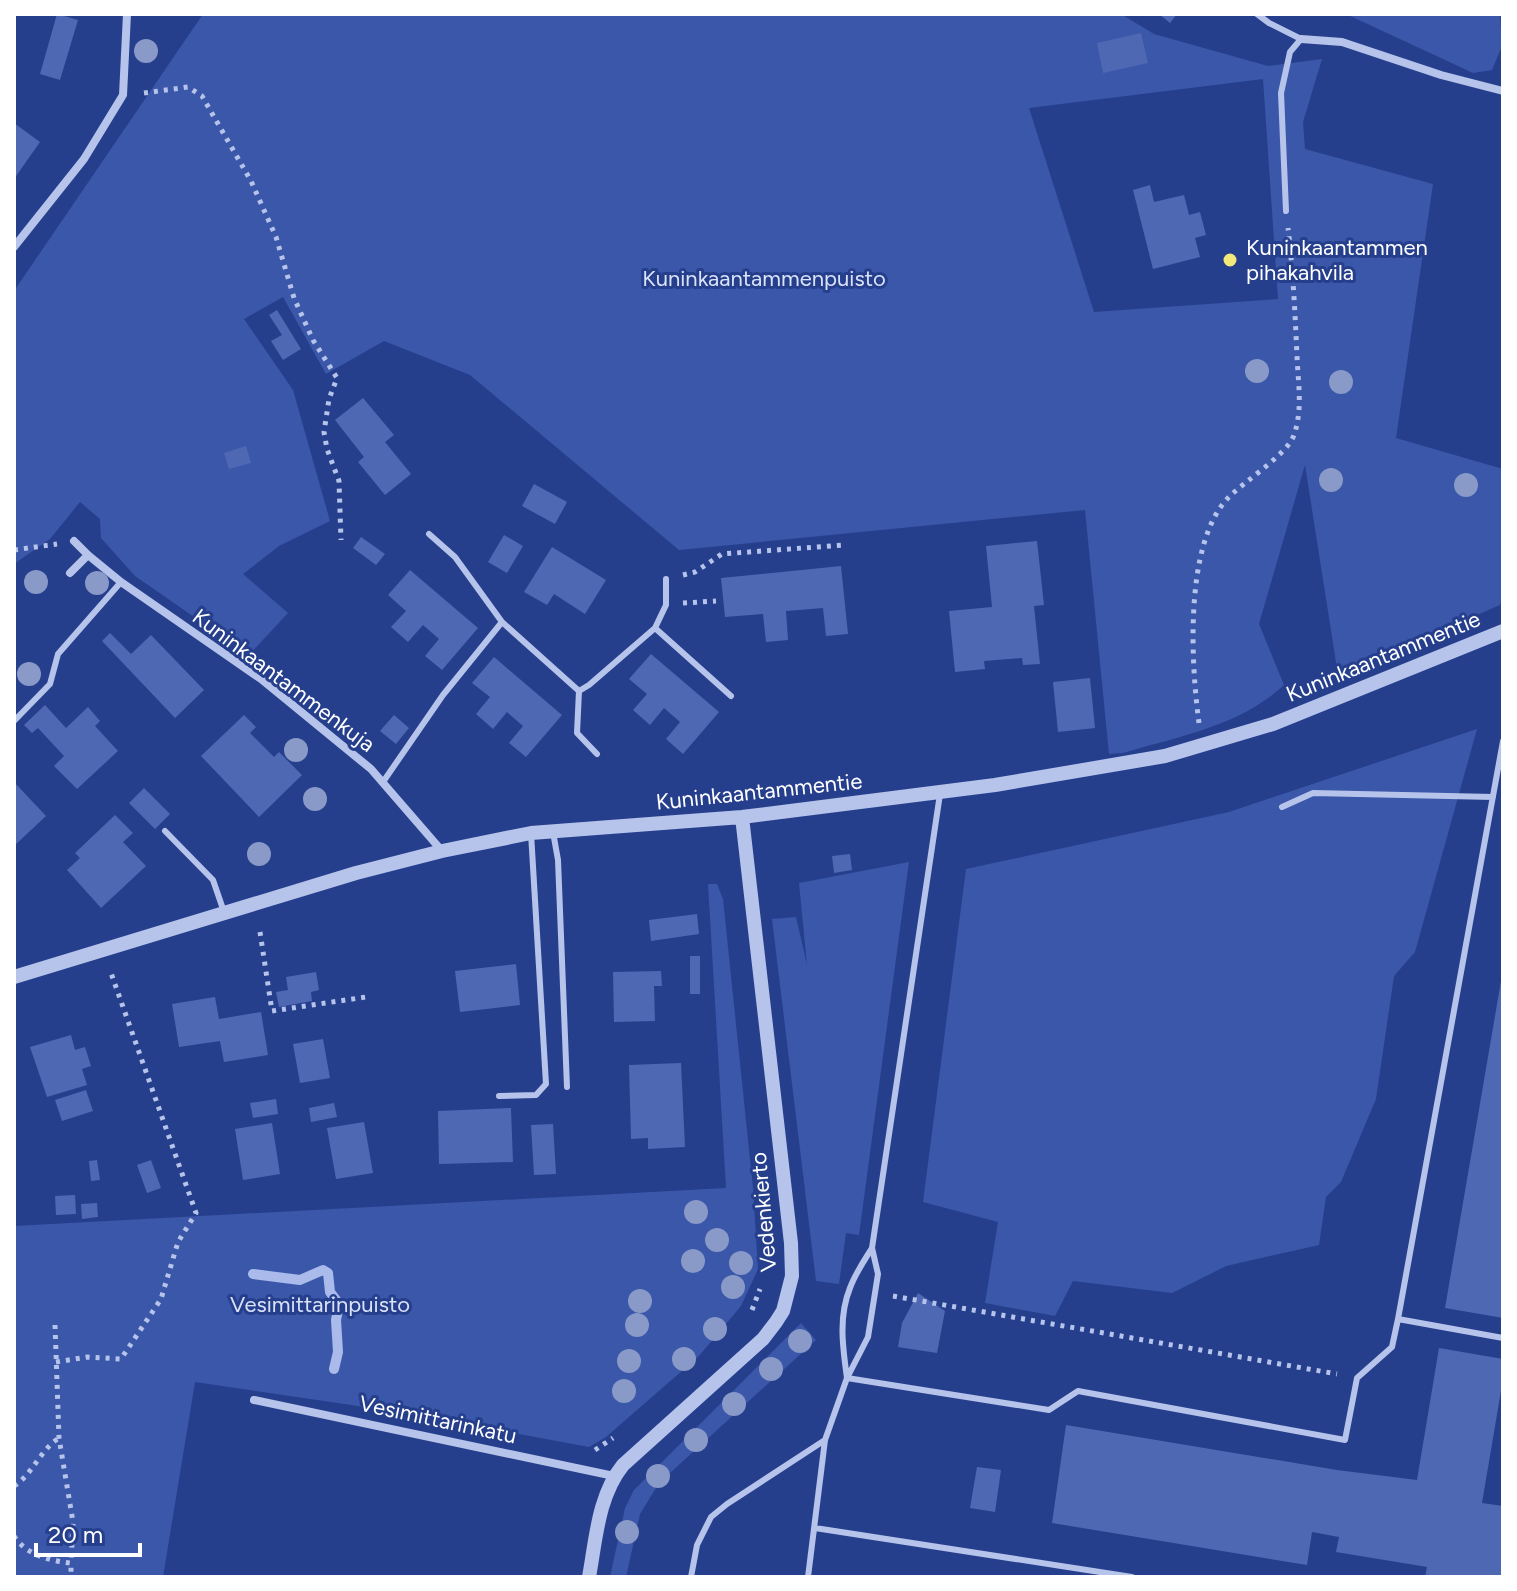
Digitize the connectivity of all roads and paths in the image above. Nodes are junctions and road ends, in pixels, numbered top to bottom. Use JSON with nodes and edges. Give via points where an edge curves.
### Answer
{"nodes":[{"id":1,"x":127,"y":14,"type":"edge"},
{"id":2,"x":1257,"y":14,"type":"edge"},
{"id":3,"x":1301,"y":39,"type":"junction"},
{"id":4,"x":1503,"y":91,"type":"edge"},
{"id":5,"x":123,"y":95,"type":"junction"},
{"id":6,"x":1286,"y":211,"type":"joint"},
{"id":7,"x":14,"y":247,"type":"edge"},
{"id":8,"x":429,"y":534,"type":"dead end"},
{"id":9,"x":341,"y":540,"type":"dead end"},
{"id":10,"x":74,"y":541,"type":"joint"},
{"id":11,"x":843,"y":545,"type":"dead end"},
{"id":12,"x":14,"y":550,"type":"edge"},
{"id":13,"x":88,"y":555,"type":"junction"},
{"id":14,"x":695,"y":572,"type":"dead end"},
{"id":15,"x":70,"y":573,"type":"dead end"},
{"id":16,"x":666,"y":579,"type":"dead end"},
{"id":17,"x":121,"y":582,"type":"junction"},
{"id":18,"x":716,"y":601,"type":"dead end"},
{"id":19,"x":666,"y":605,"type":"junction"},
{"id":20,"x":502,"y":622,"type":"junction"},
{"id":21,"x":655,"y":628,"type":"junction"},
{"id":22,"x":1503,"y":631,"type":"edge"},
{"id":23,"x":579,"y":691,"type":"junction"},
{"id":24,"x":731,"y":696,"type":"dead end"},
{"id":25,"x":14,"y":721,"type":"edge"},
{"id":26,"x":1503,"y":741,"type":"edge"},
{"id":27,"x":1203,"y":745,"type":"junction"},
{"id":28,"x":597,"y":754,"type":"dead end"},
{"id":29,"x":383,"y":782,"type":"junction"},
{"id":30,"x":940,"y":792,"type":"junction"},
{"id":31,"x":1493,"y":797,"type":"junction"},
{"id":32,"x":1282,"y":807,"type":"dead end"},
{"id":33,"x":742,"y":817,"type":"junction"},
{"id":34,"x":165,"y":831,"type":"dead end"},
{"id":35,"x":553,"y":832,"type":"junction"},
{"id":36,"x":531,"y":833,"type":"junction"},
{"id":37,"x":442,"y":851,"type":"junction"},
{"id":38,"x":224,"y":912,"type":"junction"},
{"id":39,"x":260,"y":932,"type":"dead end"},
{"id":40,"x":103,"y":950,"type":"junction"},
{"id":41,"x":14,"y":977,"type":"edge"},
{"id":42,"x":366,"y":997,"type":"dead end"},
{"id":43,"x":567,"y":1087,"type":"dead end"},
{"id":44,"x":499,"y":1096,"type":"dead end"},
{"id":45,"x":872,"y":1248,"type":"junction"},
{"id":46,"x":764,"y":1277,"type":"dead end"},
{"id":47,"x":892,"y":1296,"type":"dead end"},
{"id":48,"x":745,"y":1319,"type":"dead end"},
{"id":49,"x":1398,"y":1319,"type":"junction"},
{"id":50,"x":55,"y":1325,"type":"dead end"},
{"id":51,"x":1503,"y":1338,"type":"edge"},
{"id":52,"x":56,"y":1362,"type":"junction"},
{"id":53,"x":847,"y":1378,"type":"junction"},
{"id":54,"x":1357,"y":1378,"type":"junction"},
{"id":55,"x":254,"y":1400,"type":"dead end"},
{"id":56,"x":617,"y":1435,"type":"dead end"},
{"id":57,"x":59,"y":1438,"type":"junction"},
{"id":58,"x":825,"y":1440,"type":"junction"},
{"id":59,"x":585,"y":1469,"type":"junction"},
{"id":60,"x":614,"y":1476,"type":"junction"},
{"id":61,"x":14,"y":1486,"type":"edge"},
{"id":62,"x":815,"y":1528,"type":"junction"},
{"id":63,"x":14,"y":1536,"type":"edge"},
{"id":64,"x":71,"y":1563,"type":"junction"},
{"id":65,"x":71,"y":1577,"type":"edge"},
{"id":66,"x":589,"y":1577,"type":"edge"},
{"id":67,"x":691,"y":1577,"type":"edge"},
{"id":68,"x":808,"y":1577,"type":"edge"},
{"id":69,"x":1132,"y":1577,"type":"edge"}],
"edges":[{"from":1,"to":5,"type":"street"},
{"from":2,"to":3,"type":"lane"},
{"from":3,"to":4,"type":"street","via":[[1342,42]]},
{"from":3,"to":6,"type":"lane","via":[[1290,52],[1281,93]]},
{"from":5,"to":7,"type":"street","via":[[84,159]]},
{"from":5,"to":9,"type":"path","via":[[188,87],[202,96],[251,181],[276,237],[294,298],[337,378],[324,432],[339,481]]},
{"from":6,"to":27,"type":"path","via":[[1299,416],[1292,439],[1227,498],[1205,536],[1194,607],[1193,679]]},
{"from":8,"to":20,"type":"lane","via":[[455,557]]},
{"from":10,"to":12,"type":"path"},
{"from":10,"to":13,"type":"street","name":"Kuninkaantammenkuja"},
{"from":11,"to":14,"type":"path","via":[[722,554]]},
{"from":13,"to":15,"type":"street"},
{"from":13,"to":17,"type":"street","name":"Kuninkaantammenkuja"},
{"from":16,"to":19,"type":"lane"},
{"from":17,"to":25,"type":"lane","via":[[58,654],[50,684]]},
{"from":17,"to":29,"type":"street","name":"Kuninkaantammenkuja","via":[[261,679]]},
{"from":18,"to":19,"type":"path"},
{"from":19,"to":21,"type":"lane"},
{"from":20,"to":23,"type":"lane"},
{"from":20,"to":29,"type":"lane"},
{"from":21,"to":23,"type":"lane"},
{"from":21,"to":24,"type":"lane"},
{"from":22,"to":27,"type":"street","name":"Kuninkaantammentie","via":[[1273,724]]},
{"from":23,"to":28,"type":"lane","via":[[577,733]]},
{"from":26,"to":31,"type":"lane"},
{"from":27,"to":30,"type":"street","name":"Kuninkaantammentie","via":[[1165,756]]},
{"from":29,"to":37,"type":"street","name":"Kuninkaantammenkuja"},
{"from":30,"to":33,"type":"street","name":"Kuninkaantammentie"},
{"from":30,"to":45,"type":"lane"},
{"from":31,"to":32,"type":"lane","via":[[1313,793]]},
{"from":31,"to":49,"type":"lane"},
{"from":33,"to":35,"type":"street","name":"Kuninkaantammentie"},
{"from":33,"to":60,"type":"street","name":"Vedenkierto","via":[[792,1276],[783,1311],[763,1339]]},
{"from":34,"to":38,"type":"lane","via":[[213,880]]},
{"from":35,"to":36,"type":"street","name":"Kuninkaantammentie"},
{"from":35,"to":43,"type":"lane"},
{"from":36,"to":37,"type":"street","name":"Kuninkaantammentie"},
{"from":36,"to":44,"type":"lane","via":[[546,1084],[536,1095]]},
{"from":37,"to":38,"type":"street","name":"Kuninkaantammentie"},
{"from":38,"to":40,"type":"street","name":"Kuninkaantammentie"},
{"from":39,"to":42,"type":"path","via":[[272,1011]]},
{"from":40,"to":41,"type":"street","name":"Kuninkaantammentie"},
{"from":40,"to":52,"type":"path","via":[[196,1213],[178,1242],[161,1299],[121,1359]]},
{"from":45,"to":53,"type":"lane","via":[[878,1274],[868,1337]]},
{"from":45,"to":53,"type":"lane","via":[[846,1303],[841,1333]]},
{"from":46,"to":48,"type":"path"},
{"from":47,"to":54,"type":"path"},
{"from":49,"to":51,"type":"lane"},
{"from":49,"to":54,"type":"lane","via":[[1392,1347]]},
{"from":50,"to":52,"type":"path"},
{"from":52,"to":57,"type":"path"},
{"from":53,"to":54,"type":"lane","via":[[1049,1410],[1078,1391],[1345,1440]]},
{"from":53,"to":58,"type":"lane"},
{"from":55,"to":59,"type":"street","name":"Vesimittarinkatu"},
{"from":56,"to":59,"type":"path","via":[[595,1449]]},
{"from":57,"to":61,"type":"path"},
{"from":57,"to":64,"type":"path","via":[[73,1522]]},
{"from":58,"to":62,"type":"lane"},
{"from":58,"to":67,"type":"lane","via":[[711,1517],[697,1545]]},
{"from":59,"to":60,"type":"street","name":"Vesimittarinkatu"},
{"from":60,"to":66,"type":"street","name":"Vedenkierto","via":[[603,1503]]},
{"from":62,"to":68,"type":"lane"},
{"from":62,"to":69,"type":"lane"},
{"from":63,"to":64,"type":"path","via":[[46,1560]]},
{"from":64,"to":65,"type":"path"}]}
